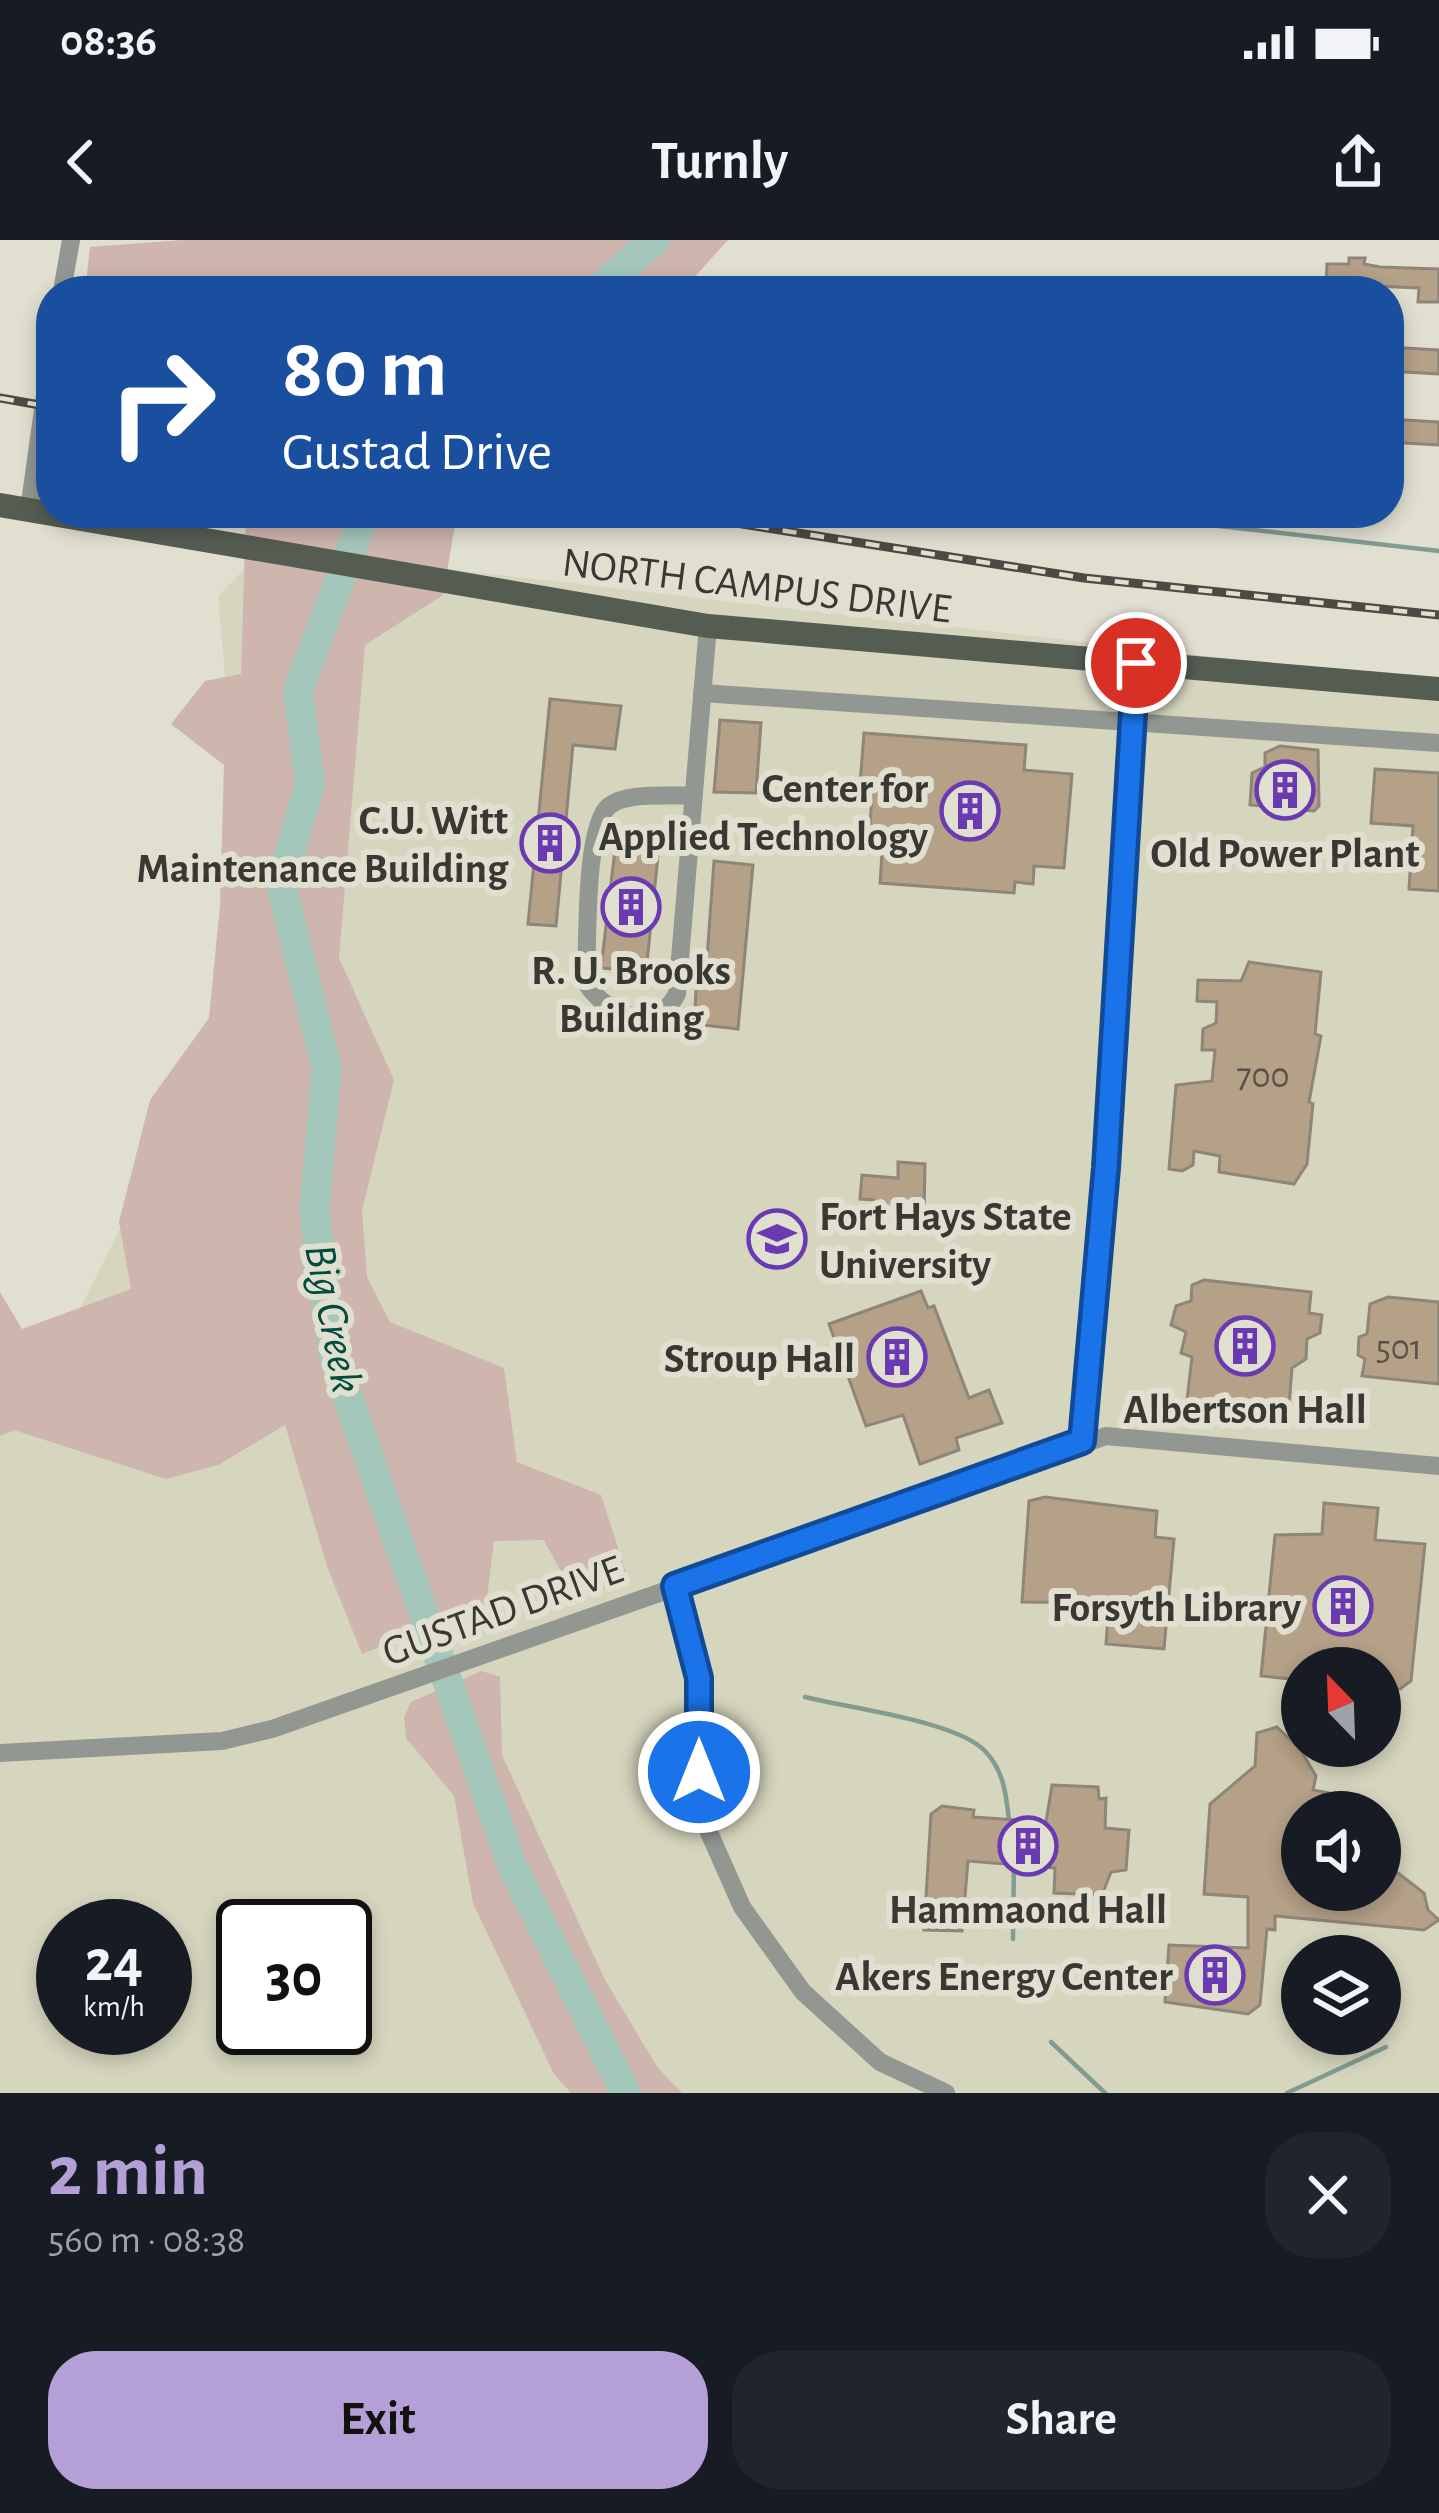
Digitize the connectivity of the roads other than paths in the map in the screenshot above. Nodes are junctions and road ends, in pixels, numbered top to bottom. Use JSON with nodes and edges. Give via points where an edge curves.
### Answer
{"nodes":[{"id":1,"x":71,"y":240,"type":"edge"},
{"id":2,"x":65,"y":276,"type":"edge"},
{"id":3,"x":36,"y":460,"type":"edge"},
{"id":4,"x":0,"y":505,"type":"edge"},
{"id":5,"x":29,"y":510,"type":"junction"},
{"id":6,"x":36,"y":511,"type":"edge"},
{"id":7,"x":141,"y":528,"type":"edge"},
{"id":8,"x":708,"y":626,"type":"junction"},
{"id":9,"x":1136,"y":663,"type":"junction"},
{"id":10,"x":1439,"y":689,"type":"edge"},
{"id":11,"x":702,"y":693,"type":"junction"},
{"id":12,"x":1132,"y":720,"type":"junction"},
{"id":13,"x":1439,"y":742,"type":"edge"},
{"id":14,"x":694,"y":795,"type":"junction"},
{"id":15,"x":1082,"y":1441,"type":"junction"},
{"id":16,"x":1439,"y":1466,"type":"edge"},
{"id":17,"x":675,"y":1586,"type":"junction"},
{"id":18,"x":0,"y":1753,"type":"edge"},
{"id":19,"x":946,"y":2093,"type":"edge"}],
"edges":[{"from":1,"to":2,"type":"street"},
{"from":3,"to":5,"type":"street"},
{"from":4,"to":5,"type":"main road","name":"NORTH CAMPUS DRIVE"},
{"from":5,"to":6,"type":"main road","name":"NORTH CAMPUS DRIVE"},
{"from":7,"to":8,"type":"main road","name":"NORTH CAMPUS DRIVE"},
{"from":8,"to":9,"type":"main road","name":"NORTH CAMPUS DRIVE"},
{"from":8,"to":11,"type":"street"},
{"from":9,"to":10,"type":"main road","name":"NORTH CAMPUS DRIVE"},
{"from":9,"to":12,"type":"street"},
{"from":11,"to":12,"type":"street"},
{"from":11,"to":14,"type":"street"},
{"from":12,"to":13,"type":"street"},
{"from":12,"to":15,"type":"street"},
{"from":14,"to":14,"type":"street","via":[[620,800],[606,808],[595,832],[586,983],[602,1001],[641,1019],[661,1015],[677,994]]},
{"from":15,"to":16,"type":"street","name":"GUSTAD DRIVE","via":[[1125,1435]]},
{"from":15,"to":17,"type":"street","name":"GUSTAD DRIVE"},
{"from":17,"to":18,"type":"street","name":"GUSTAD DRIVE","via":[[272,1730],[222,1741]]},
{"from":17,"to":19,"type":"street","via":[[699,1678],[700,1812],[742,1906],[818,2006],[880,2062]]}]}
